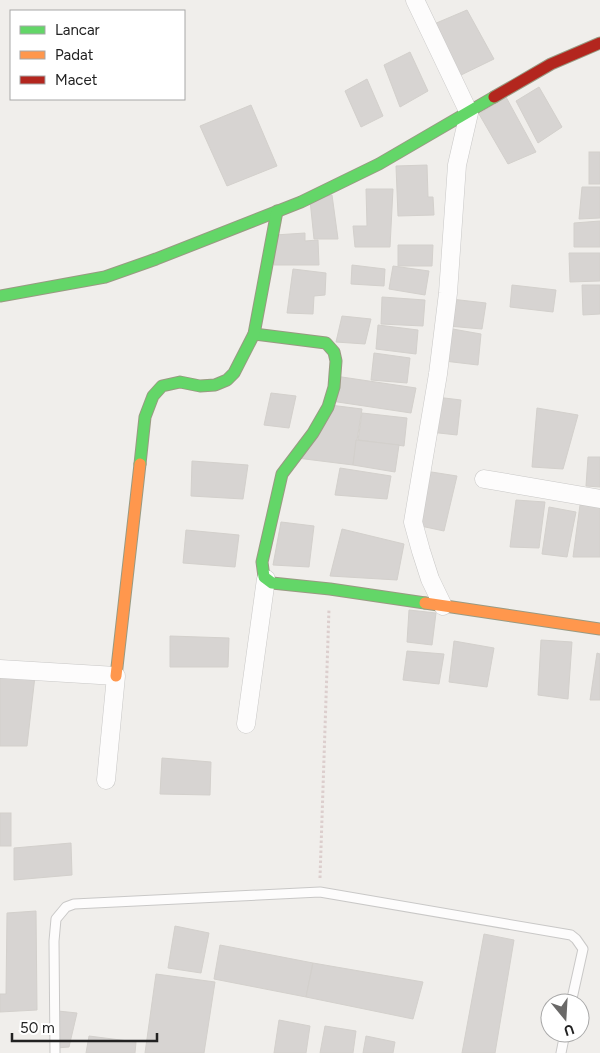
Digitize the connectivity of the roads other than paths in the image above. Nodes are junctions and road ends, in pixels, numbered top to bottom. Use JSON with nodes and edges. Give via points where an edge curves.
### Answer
{"nodes":[{"id":1,"x":415,"y":0,"type":"edge"},
{"id":2,"x":600,"y":43,"type":"edge"},
{"id":3,"x":469,"y":113,"type":"junction"},
{"id":4,"x":277,"y":211,"type":"junction"},
{"id":5,"x":0,"y":296,"type":"edge"},
{"id":6,"x":254,"y":334,"type":"junction"},
{"id":7,"x":484,"y":479,"type":"dead end"},
{"id":8,"x":600,"y":499,"type":"edge"},
{"id":9,"x":266,"y":579,"type":"junction"},
{"id":10,"x":443,"y":606,"type":"junction"},
{"id":11,"x":600,"y":630,"type":"edge"},
{"id":12,"x":0,"y":669,"type":"edge"},
{"id":13,"x":116,"y":676,"type":"junction"},
{"id":14,"x":246,"y":724,"type":"dead end"},
{"id":15,"x":106,"y":780,"type":"dead end"},
{"id":16,"x":573,"y":993,"type":"edge"},
{"id":17,"x":55,"y":1053,"type":"edge"}],
"edges":[{"from":1,"to":3,"type":"street"},
{"from":2,"to":3,"type":"street","via":[[551,64]]},
{"from":3,"to":4,"type":"street","via":[[358,175]]},
{"from":3,"to":10,"type":"street","via":[[457,165],[448,294],[413,522],[430,579]]},
{"from":4,"to":5,"type":"street","via":[[105,277]]},
{"from":4,"to":6,"type":"street"},
{"from":6,"to":9,"type":"street","via":[[326,343],[334,352],[336,361],[334,388],[328,408],[282,474],[262,562]]},
{"from":6,"to":13,"type":"street","via":[[227,380],[207,386],[172,382],[162,386],[153,396],[145,417]]},
{"from":7,"to":8,"type":"street"},
{"from":9,"to":10,"type":"street","via":[[272,583]]},
{"from":9,"to":14,"type":"street"},
{"from":10,"to":11,"type":"street"},
{"from":12,"to":13,"type":"street"},
{"from":13,"to":15,"type":"street"},
{"from":16,"to":17,"type":"lane","via":[[583,948],[571,935],[320,892],[74,904],[66,907],[56,919]]}]}
